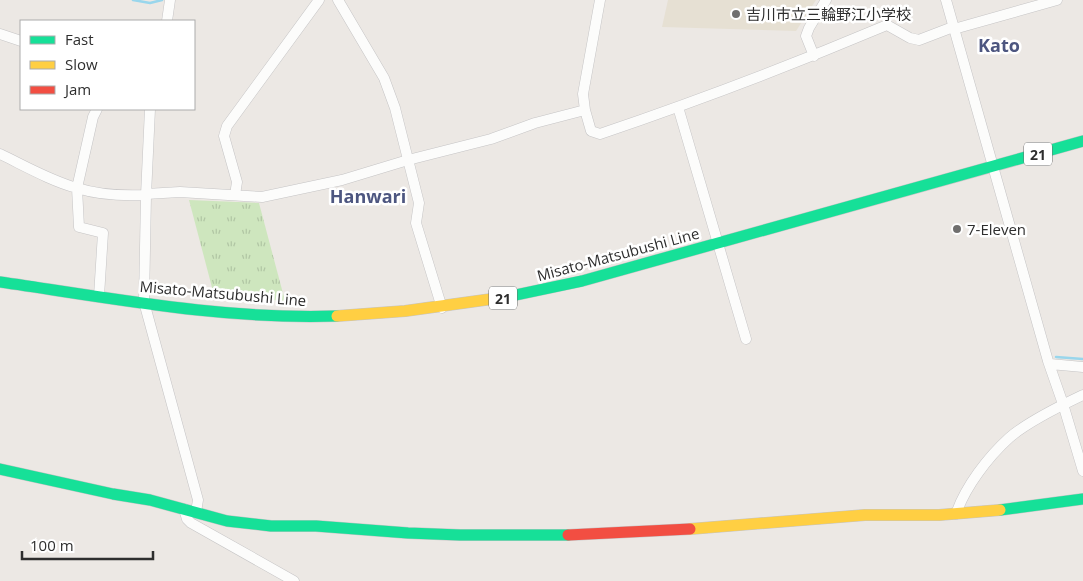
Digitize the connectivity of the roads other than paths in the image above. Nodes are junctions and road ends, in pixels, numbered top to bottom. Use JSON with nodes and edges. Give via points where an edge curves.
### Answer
{"nodes":[{"id":1,"x":319,"y":0,"type":"edge"},
{"id":2,"x":338,"y":0,"type":"edge"},
{"id":3,"x":600,"y":0,"type":"edge"},
{"id":4,"x":826,"y":0,"type":"edge"},
{"id":5,"x":946,"y":0,"type":"edge"},
{"id":6,"x":1057,"y":0,"type":"edge"},
{"id":7,"x":169,"y":3,"type":"edge"},
{"id":8,"x":166,"y":20,"type":"edge"},
{"id":9,"x":954,"y":28,"type":"junction"},
{"id":10,"x":0,"y":34,"type":"edge"},
{"id":11,"x":20,"y":42,"type":"edge"},
{"id":12,"x":814,"y":56,"type":"junction"},
{"id":13,"x":678,"y":107,"type":"junction"},
{"id":14,"x":96,"y":110,"type":"edge"},
{"id":15,"x":150,"y":110,"type":"edge"},
{"id":16,"x":584,"y":110,"type":"junction"},
{"id":17,"x":1083,"y":141,"type":"edge"},
{"id":18,"x":0,"y":154,"type":"edge"},
{"id":19,"x":408,"y":160,"type":"junction"},
{"id":20,"x":992,"y":166,"type":"junction"},
{"id":21,"x":77,"y":188,"type":"junction"},
{"id":22,"x":146,"y":195,"type":"junction"},
{"id":23,"x":234,"y":195,"type":"junction"},
{"id":24,"x":719,"y":243,"type":"junction"},
{"id":25,"x":0,"y":282,"type":"edge"},
{"id":26,"x":98,"y":296,"type":"junction"},
{"id":27,"x":144,"y":302,"type":"junction"},
{"id":28,"x":442,"y":308,"type":"junction"},
{"id":29,"x":746,"y":339,"type":"dead end"},
{"id":30,"x":1050,"y":364,"type":"junction"},
{"id":31,"x":1083,"y":366,"type":"edge"},
{"id":32,"x":1083,"y":395,"type":"edge"},
{"id":33,"x":1063,"y":404,"type":"junction"},
{"id":34,"x":0,"y":468,"type":"edge"},
{"id":35,"x":1083,"y":471,"type":"edge"},
{"id":36,"x":1083,"y":499,"type":"edge"},
{"id":37,"x":190,"y":510,"type":"junction"},
{"id":38,"x":956,"y":514,"type":"junction"},
{"id":39,"x":294,"y":581,"type":"edge"}],
"edges":[{"from":1,"to":23,"type":"street","via":[[227,126],[224,136],[237,182]]},
{"from":2,"to":19,"type":"street","via":[[384,78]]},
{"from":3,"to":16,"type":"street","via":[[583,94]]},
{"from":4,"to":12,"type":"street","via":[[806,36]]},
{"from":5,"to":9,"type":"street"},
{"from":6,"to":9,"type":"street"},
{"from":7,"to":8,"type":"street"},
{"from":9,"to":12,"type":"street","via":[[919,40],[886,25]]},
{"from":9,"to":20,"type":"street"},
{"from":10,"to":11,"type":"street"},
{"from":12,"to":13,"type":"street"},
{"from":13,"to":16,"type":"street","via":[[600,134],[591,131]]},
{"from":13,"to":24,"type":"street"},
{"from":14,"to":21,"type":"street"},
{"from":15,"to":22,"type":"street"},
{"from":16,"to":19,"type":"street"},
{"from":17,"to":20,"type":"main road","name":"Misato-Matsubushi Line","number":"21"},
{"from":18,"to":21,"type":"street"},
{"from":19,"to":23,"type":"street","via":[[342,180],[262,197]]},
{"from":19,"to":28,"type":"street","via":[[419,203],[416,223]]},
{"from":20,"to":24,"type":"main road","name":"Misato-Matsubushi Line","number":"21"},
{"from":20,"to":30,"type":"street"},
{"from":21,"to":22,"type":"street"},
{"from":21,"to":26,"type":"street","via":[[79,227],[103,233]]},
{"from":22,"to":23,"type":"street","via":[[180,192]]},
{"from":22,"to":27,"type":"street"},
{"from":24,"to":28,"type":"main road","name":"Misato-Matsubushi Line","number":"21","via":[[530,293]]},
{"from":24,"to":29,"type":"street"},
{"from":25,"to":26,"type":"main road","name":"Misato-Matsubushi Line","number":"21"},
{"from":26,"to":27,"type":"main road","name":"Misato-Matsubushi Line","number":"21"},
{"from":27,"to":28,"type":"main road","name":"Misato-Matsubushi Line","number":"21","via":[[296,316],[379,314]]},
{"from":27,"to":37,"type":"street","via":[[198,500]]},
{"from":30,"to":31,"type":"street"},
{"from":30,"to":33,"type":"street"},
{"from":32,"to":33,"type":"street"},
{"from":33,"to":35,"type":"street"},
{"from":33,"to":38,"type":"street","via":[[1009,438],[968,486]]},
{"from":34,"to":37,"type":"main road"},
{"from":36,"to":38,"type":"main road"},
{"from":37,"to":38,"type":"main road","via":[[227,521],[271,526],[460,535],[593,535],[864,515]]},
{"from":37,"to":39,"type":"street","via":[[187,519],[190,523]]}]}
